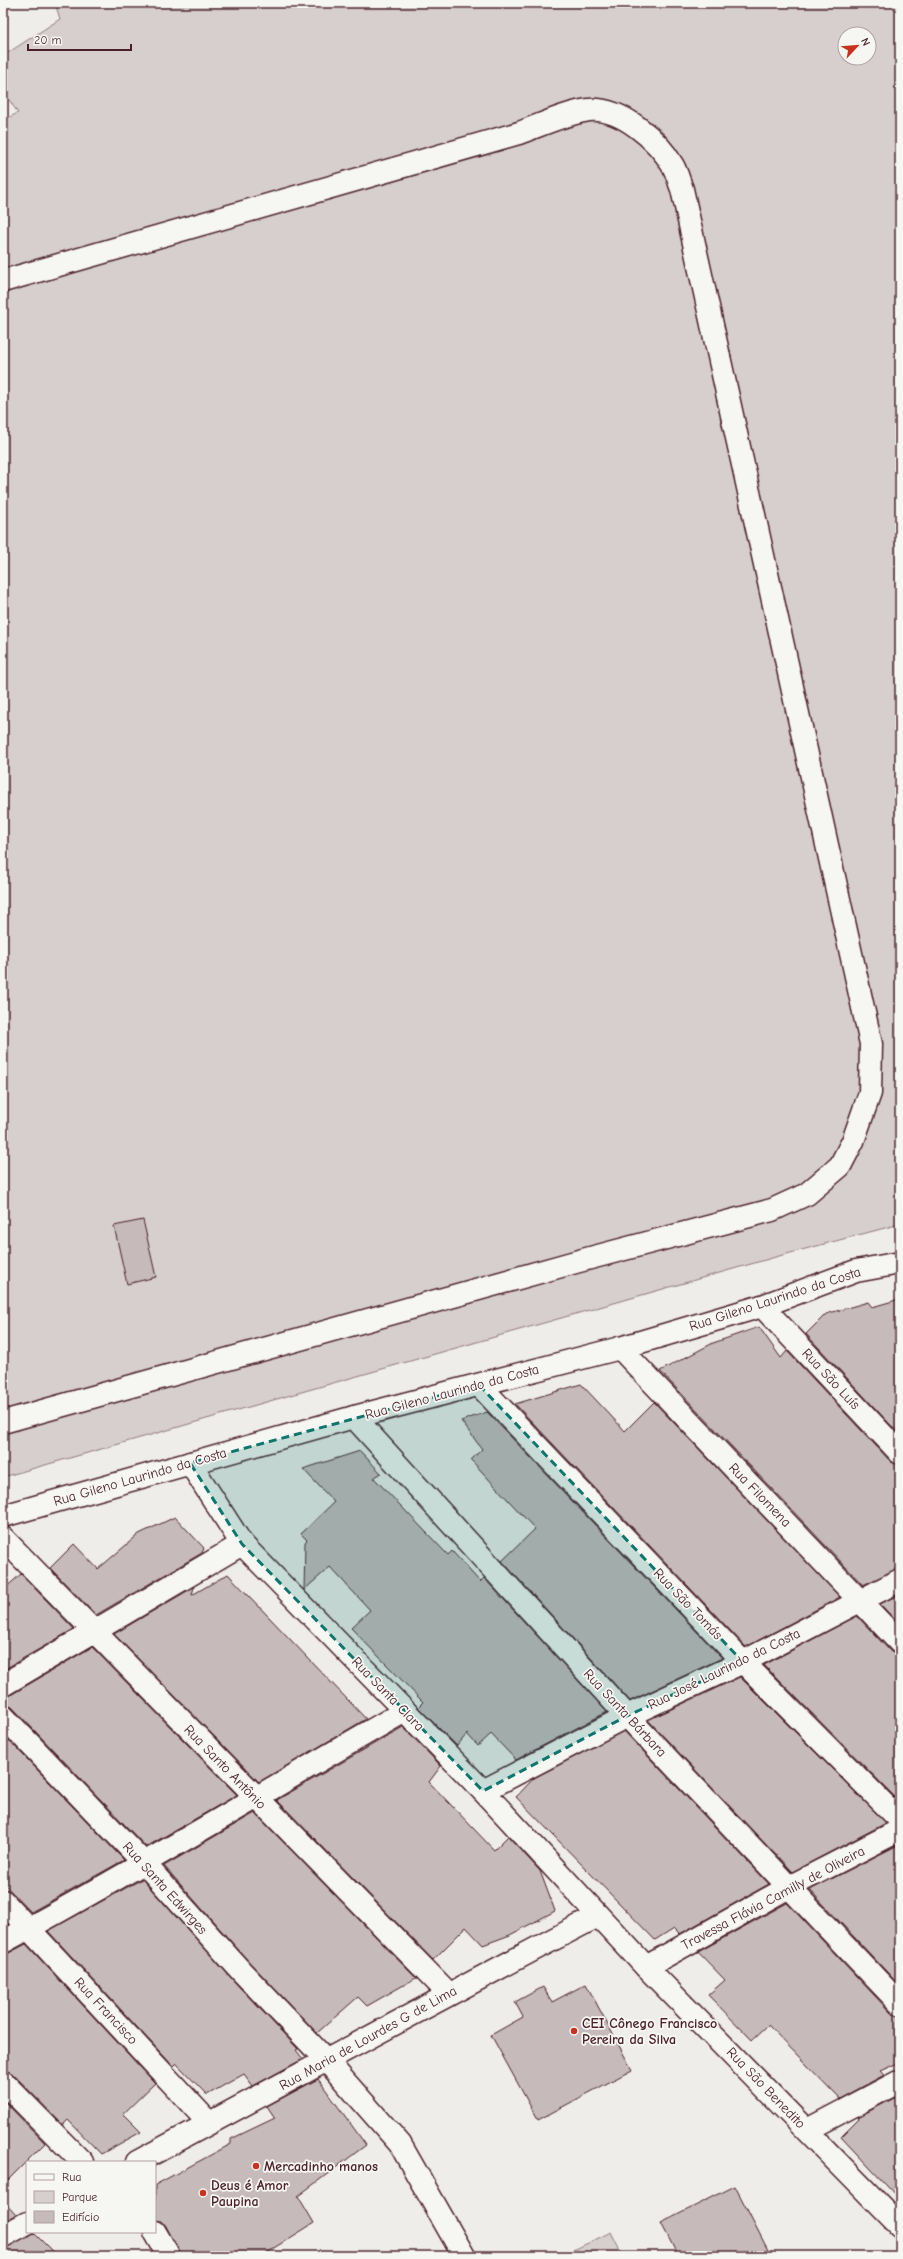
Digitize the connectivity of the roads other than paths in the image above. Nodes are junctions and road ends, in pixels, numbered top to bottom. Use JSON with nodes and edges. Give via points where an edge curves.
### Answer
{"nodes":[{"id":1,"x":3,"y":281,"type":"edge"},
{"id":2,"x":900,"y":1263,"type":"edge"},
{"id":3,"x":762,"y":1306,"type":"junction"},
{"id":4,"x":620,"y":1348,"type":"junction"},
{"id":5,"x":478,"y":1385,"type":"junction"},
{"id":6,"x":354,"y":1417,"type":"junction"},
{"id":7,"x":3,"y":1422,"type":"edge"},
{"id":8,"x":900,"y":1453,"type":"edge"},
{"id":9,"x":190,"y":1463,"type":"junction"},
{"id":10,"x":3,"y":1516,"type":"edge"},
{"id":11,"x":3,"y":1538,"type":"edge"},
{"id":12,"x":242,"y":1544,"type":"junction"},
{"id":13,"x":900,"y":1580,"type":"edge"},
{"id":14,"x":861,"y":1600,"type":"junction"},
{"id":15,"x":95,"y":1632,"type":"junction"},
{"id":16,"x":900,"y":1642,"type":"edge"},
{"id":17,"x":743,"y":1662,"type":"junction"},
{"id":18,"x":3,"y":1685,"type":"edge"},
{"id":19,"x":404,"y":1711,"type":"junction"},
{"id":20,"x":3,"y":1716,"type":"edge"},
{"id":21,"x":627,"y":1716,"type":"junction"},
{"id":22,"x":483,"y":1790,"type":"junction"},
{"id":23,"x":254,"y":1797,"type":"junction"},
{"id":24,"x":900,"y":1820,"type":"edge"},
{"id":25,"x":900,"y":1830,"type":"edge"},
{"id":26,"x":144,"y":1863,"type":"junction"},
{"id":27,"x":789,"y":1887,"type":"junction"},
{"id":28,"x":3,"y":1901,"type":"edge"},
{"id":29,"x":598,"y":1916,"type":"junction"},
{"id":30,"x":29,"y":1928,"type":"junction"},
{"id":31,"x":3,"y":1942,"type":"edge"},
{"id":32,"x":646,"y":1967,"type":"junction"},
{"id":33,"x":449,"y":1994,"type":"junction"},
{"id":34,"x":900,"y":2004,"type":"edge"},
{"id":35,"x":326,"y":2060,"type":"junction"},
{"id":36,"x":900,"y":2081,"type":"edge"},
{"id":37,"x":3,"y":2082,"type":"edge"},
{"id":38,"x":209,"y":2123,"type":"junction"},
{"id":39,"x":807,"y":2130,"type":"junction"},
{"id":40,"x":81,"y":2161,"type":"edge"},
{"id":41,"x":139,"y":2161,"type":"edge"},
{"id":42,"x":26,"y":2224,"type":"edge"},
{"id":43,"x":900,"y":2226,"type":"edge"},
{"id":44,"x":156,"y":2233,"type":"edge"},
{"id":45,"x":3,"y":2236,"type":"edge"},
{"id":46,"x":169,"y":2256,"type":"edge"},
{"id":47,"x":464,"y":2256,"type":"edge"}],
"edges":[{"from":1,"to":7,"type":"street","via":[[519,133],[588,110],[603,110],[643,131],[661,149],[673,167],[682,189],[871,1044],[872,1071],[870,1093],[863,1116],[840,1166],[806,1194],[772,1210],[579,1261]]},
{"from":2,"to":3,"type":"street","name":"Rua Gileno Laurindo da Costa","via":[[856,1271]]},
{"from":3,"to":4,"type":"street","name":"Rua Gileno Laurindo da Costa"},
{"from":3,"to":8,"type":"street","name":"Rua São Luís"},
{"from":4,"to":5,"type":"street","name":"Rua Gileno Laurindo da Costa"},
{"from":4,"to":14,"type":"street","name":"Rua Filomena"},
{"from":5,"to":6,"type":"street","name":"Rua Gileno Laurindo da Costa"},
{"from":5,"to":17,"type":"street","name":"Rua São Tomás"},
{"from":6,"to":9,"type":"street","name":"Rua Gileno Laurindo da Costa"},
{"from":6,"to":21,"type":"street","name":"Rua Santa Bárbara"},
{"from":9,"to":10,"type":"street","name":"Rua Gileno Laurindo da Costa"},
{"from":9,"to":12,"type":"street","name":"Rua Santa Clara"},
{"from":11,"to":15,"type":"street","name":"Rua Santo Antônio"},
{"from":12,"to":15,"type":"street"},
{"from":12,"to":19,"type":"street","name":"Rua Santa Clara"},
{"from":13,"to":14,"type":"street","name":"Rua José Laurindo da Costa"},
{"from":14,"to":16,"type":"street","name":"Rua Filomena"},
{"from":14,"to":17,"type":"street","name":"Rua José Laurindo da Costa"},
{"from":15,"to":18,"type":"street"},
{"from":15,"to":23,"type":"street","name":"Rua Santo Antônio"},
{"from":17,"to":21,"type":"street","name":"Rua José Laurindo da Costa"},
{"from":17,"to":24,"type":"street","name":"Rua São Tomás"},
{"from":19,"to":22,"type":"street","name":"Rua Santa Clara"},
{"from":19,"to":23,"type":"street"},
{"from":20,"to":26,"type":"street","name":"Rua Santa Edwirges"},
{"from":21,"to":22,"type":"street","name":"Rua José Laurindo da Costa"},
{"from":21,"to":27,"type":"street","name":"Rua Santa Bárbara"},
{"from":22,"to":29,"type":"street","name":"Rua Santa Clara"},
{"from":23,"to":26,"type":"street"},
{"from":23,"to":33,"type":"street","name":"Rua Santo Antônio"},
{"from":25,"to":27,"type":"street","name":"Travessa Flávia Camilly de Oliveira"},
{"from":26,"to":30,"type":"street"},
{"from":26,"to":35,"type":"street","name":"Rua Santa Edwirges"},
{"from":27,"to":32,"type":"street","name":"Travessa Flávia Camilly de Oliveira"},
{"from":27,"to":34,"type":"street","name":"Rua Santa Bárbara"},
{"from":28,"to":30,"type":"street","name":"Rua Francisco"},
{"from":29,"to":32,"type":"street","name":"Rua São Benedito"},
{"from":29,"to":33,"type":"street","name":"Rua Maria de Lourdes G de Lima"},
{"from":30,"to":31,"type":"street"},
{"from":30,"to":38,"type":"street","name":"Rua Francisco"},
{"from":32,"to":39,"type":"street","name":"Rua São Benedito"},
{"from":33,"to":35,"type":"street","name":"Rua Maria de Lourdes G de Lima"},
{"from":35,"to":38,"type":"street","name":"Rua Maria de Lourdes G de Lima"},
{"from":35,"to":47,"type":"street","name":"Rua Santa Edwirges","via":[[400,2144]]},
{"from":36,"to":39,"type":"street"},
{"from":37,"to":40,"type":"street"},
{"from":38,"to":41,"type":"street","name":"Rua Maria de Lourdes G de Lima"},
{"from":39,"to":43,"type":"street","name":"Rua São Benedito"},
{"from":42,"to":45,"type":"street"},
{"from":44,"to":46,"type":"street"}]}
